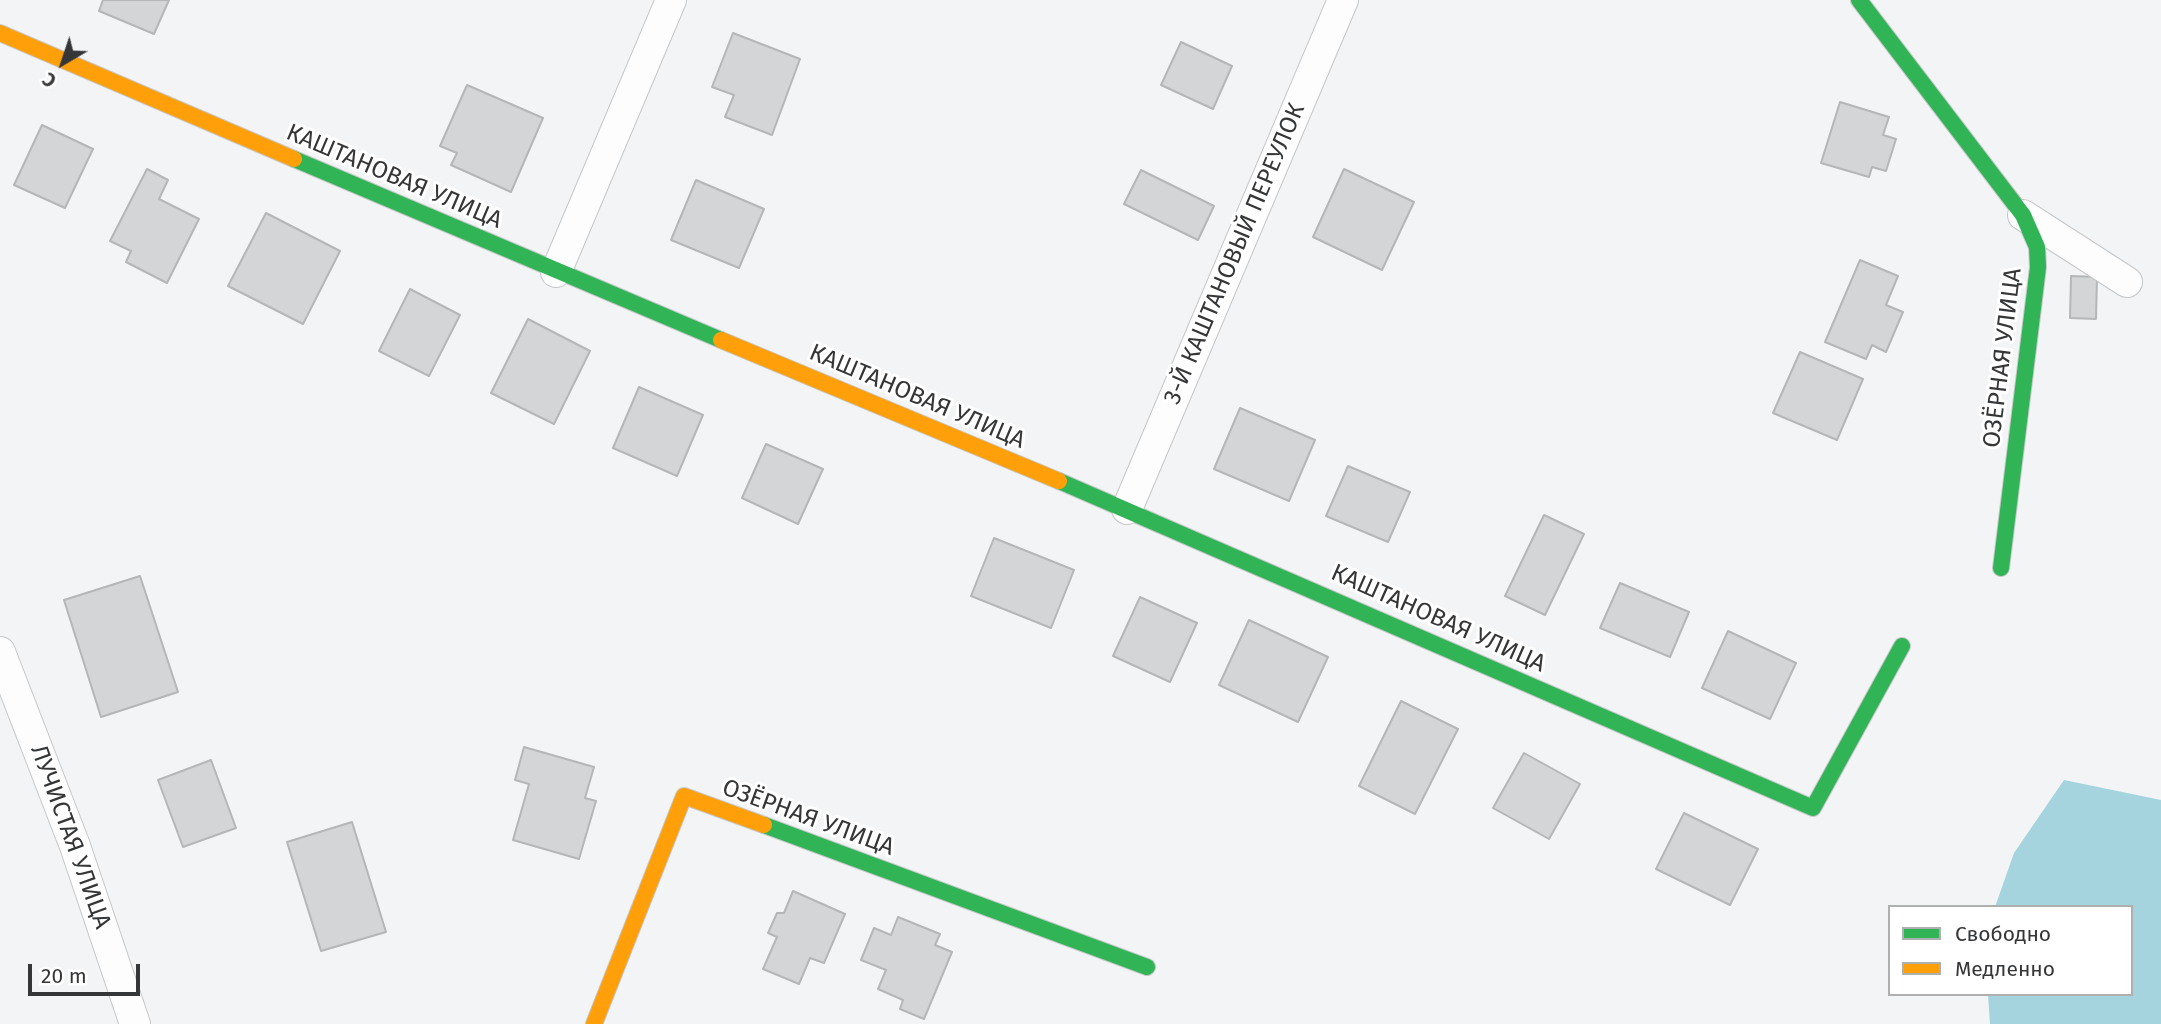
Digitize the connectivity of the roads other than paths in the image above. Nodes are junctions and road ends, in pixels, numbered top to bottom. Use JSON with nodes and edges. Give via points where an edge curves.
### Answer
{"nodes":[{"id":1,"x":671,"y":0,"type":"edge"},
{"id":2,"x":1343,"y":0,"type":"edge"},
{"id":3,"x":1859,"y":0,"type":"edge"},
{"id":4,"x":0,"y":33,"type":"edge"},
{"id":5,"x":2023,"y":215,"type":"junction"},
{"id":6,"x":556,"y":272,"type":"junction"},
{"id":7,"x":2127,"y":282,"type":"dead end"},
{"id":8,"x":1127,"y":509,"type":"junction"},
{"id":9,"x":2001,"y":568,"type":"dead end"},
{"id":10,"x":1902,"y":646,"type":"dead end"},
{"id":11,"x":0,"y":652,"type":"edge"},
{"id":12,"x":1147,"y":967,"type":"dead end"},
{"id":13,"x":135,"y":1024,"type":"edge"},
{"id":14,"x":594,"y":1024,"type":"edge"}],
"edges":[{"from":1,"to":6,"type":"street"},
{"from":2,"to":8,"type":"street","name":"3-Й КАШТАНОВЫЙ ПЕРЕУЛОК"},
{"from":3,"to":5,"type":"street","name":"ОЗЁРНАЯ УЛИЦА"},
{"from":4,"to":6,"type":"street","name":"КАШТАНОВАЯ УЛИЦА"},
{"from":5,"to":7,"type":"street"},
{"from":5,"to":9,"type":"street","name":"ОЗЁРНАЯ УЛИЦА","via":[[2037,247],[2038,267]]},
{"from":6,"to":8,"type":"street","name":"КАШТАНОВАЯ УЛИЦА"},
{"from":8,"to":10,"type":"street","name":"КАШТАНОВАЯ УЛИЦА","via":[[1814,807]]},
{"from":11,"to":13,"type":"street","name":"ЛУЧИСТАЯ УЛИЦА","via":[[75,846]]},
{"from":12,"to":14,"type":"street","name":"ОЗЁРНАЯ УЛИЦА","via":[[684,796]]}]}
